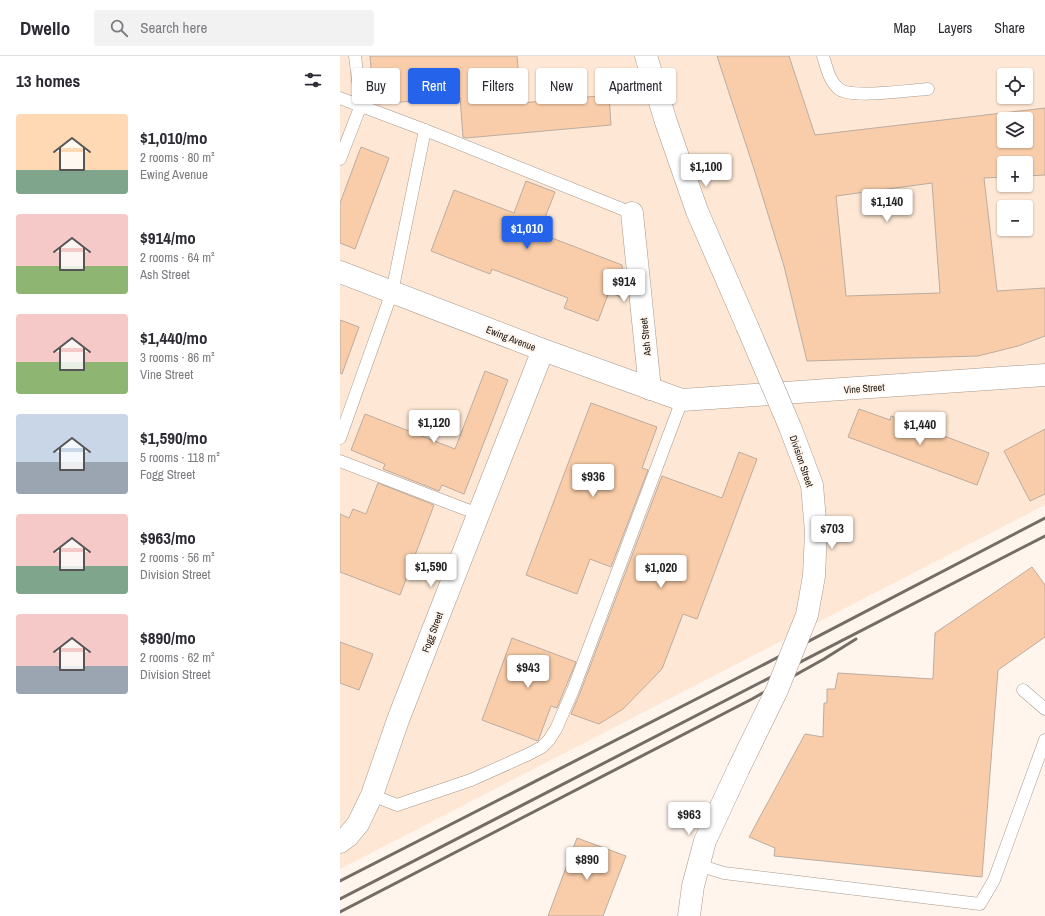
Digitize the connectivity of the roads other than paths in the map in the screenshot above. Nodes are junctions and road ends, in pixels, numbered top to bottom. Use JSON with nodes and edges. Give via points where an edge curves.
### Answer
{"nodes":[{"id":1,"x":355,"y":56,"type":"edge"},
{"id":2,"x":646,"y":56,"type":"edge"},
{"id":3,"x":823,"y":56,"type":"edge"},
{"id":4,"x":928,"y":89,"type":"dead end"},
{"id":5,"x":340,"y":98,"type":"edge"},
{"id":6,"x":361,"y":105,"type":"junction"},
{"id":7,"x":425,"y":130,"type":"junction"},
{"id":8,"x":340,"y":159,"type":"edge"},
{"id":9,"x":632,"y":213,"type":"joint"},
{"id":10,"x":340,"y":272,"type":"edge"},
{"id":11,"x":392,"y":292,"type":"junction"},
{"id":12,"x":543,"y":350,"type":"junction"},
{"id":13,"x":1045,"y":375,"type":"edge"},
{"id":14,"x":650,"y":389,"type":"junction"},
{"id":15,"x":682,"y":400,"type":"junction"},
{"id":16,"x":340,"y":438,"type":"edge"},
{"id":17,"x":340,"y":461,"type":"edge"},
{"id":18,"x":478,"y":514,"type":"junction"},
{"id":19,"x":1023,"y":690,"type":"dead end"},
{"id":20,"x":1045,"y":709,"type":"edge"},
{"id":21,"x":1045,"y":740,"type":"edge"},
{"id":22,"x":372,"y":795,"type":"junction"},
{"id":23,"x":340,"y":842,"type":"edge"},
{"id":24,"x":698,"y":865,"type":"junction"},
{"id":25,"x":690,"y":916,"type":"edge"}],
"edges":[{"from":1,"to":6,"type":"lane"},
{"from":2,"to":24,"type":"street","name":"Division Street","bridge":true,"via":[[697,211],[790,427],[812,485],[816,532],[814,576],[807,615],[777,690],[705,841]]},
{"from":3,"to":4,"type":"lane","via":[[829,77],[839,90],[857,94]]},
{"from":5,"to":6,"type":"lane"},
{"from":6,"to":7,"type":"lane"},
{"from":6,"to":8,"type":"lane"},
{"from":7,"to":9,"type":"lane"},
{"from":7,"to":11,"type":"lane"},
{"from":9,"to":14,"type":"street","name":"Ash Street"},
{"from":10,"to":11,"type":"street","name":"Ewing Avenue"},
{"from":11,"to":12,"type":"street","name":"Ewing Avenue"},
{"from":11,"to":16,"type":"lane"},
{"from":12,"to":14,"type":"street","name":"Ewing Avenue"},
{"from":12,"to":18,"type":"street","name":"Fogg Street"},
{"from":13,"to":15,"type":"street","name":"Vine Street"},
{"from":14,"to":15,"type":"street","name":"Ewing Avenue"},
{"from":15,"to":22,"type":"lane","via":[[573,690],[549,740],[529,754],[471,780],[397,805]]},
{"from":17,"to":18,"type":"lane"},
{"from":18,"to":22,"type":"street","name":"Fogg Street","via":[[398,720]]},
{"from":19,"to":20,"type":"lane"},
{"from":21,"to":24,"type":"lane","via":[[994,880],[980,904],[724,873]]},
{"from":22,"to":23,"type":"street","name":"Fogg Street","via":[[358,824]]},
{"from":24,"to":25,"type":"street","name":"Division Street"}]}
